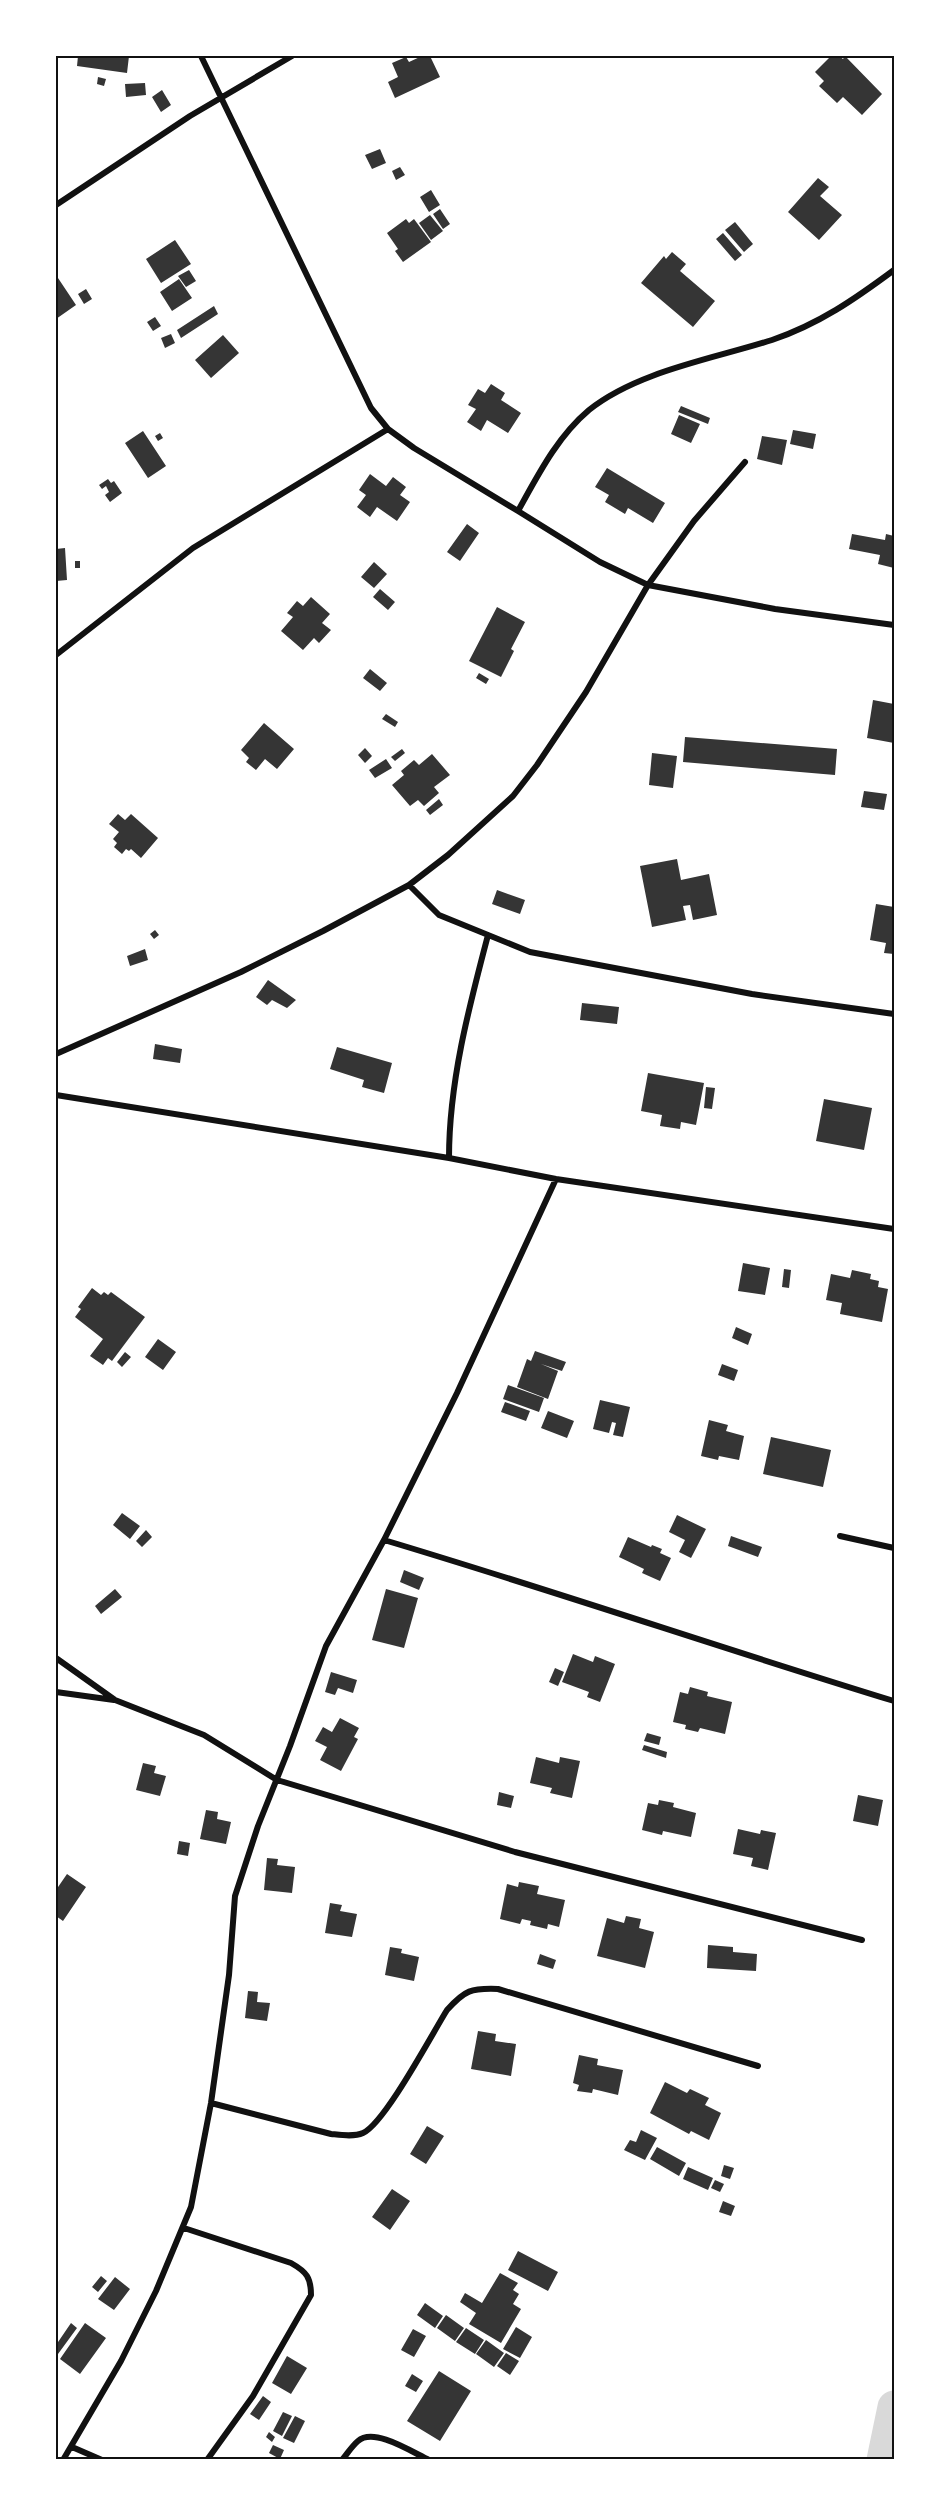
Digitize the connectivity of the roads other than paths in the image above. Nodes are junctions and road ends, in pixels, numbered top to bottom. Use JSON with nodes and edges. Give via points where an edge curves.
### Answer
{"nodes":[{"id":1,"x":201,"y":56,"type":"edge"},
{"id":2,"x":292,"y":56,"type":"edge"},
{"id":3,"x":220,"y":98,"type":"junction"},
{"id":4,"x":56,"y":205,"type":"edge"},
{"id":5,"x":894,"y":270,"type":"edge"},
{"id":6,"x":388,"y":429,"type":"junction"},
{"id":7,"x":745,"y":462,"type":"dead end"},
{"id":8,"x":518,"y":511,"type":"junction"},
{"id":9,"x":648,"y":585,"type":"junction"},
{"id":10,"x":894,"y":625,"type":"edge"},
{"id":11,"x":56,"y":655,"type":"edge"},
{"id":12,"x":409,"y":885,"type":"junction"},
{"id":13,"x":488,"y":935,"type":"junction"},
{"id":14,"x":894,"y":1014,"type":"edge"},
{"id":15,"x":56,"y":1054,"type":"edge"},
{"id":16,"x":56,"y":1095,"type":"edge"},
{"id":17,"x":449,"y":1158,"type":"junction"},
{"id":18,"x":556,"y":1179,"type":"junction"},
{"id":19,"x":894,"y":1228,"type":"edge"},
{"id":20,"x":840,"y":1536,"type":"dead end"},
{"id":21,"x":384,"y":1540,"type":"junction"},
{"id":22,"x":894,"y":1548,"type":"edge"},
{"id":23,"x":56,"y":1658,"type":"edge"},
{"id":24,"x":56,"y":1692,"type":"edge"},
{"id":25,"x":115,"y":1700,"type":"junction"},
{"id":26,"x":894,"y":1701,"type":"edge"},
{"id":27,"x":277,"y":1780,"type":"junction"},
{"id":28,"x":862,"y":1940,"type":"dead end"},
{"id":29,"x":758,"y":2066,"type":"dead end"},
{"id":30,"x":211,"y":2103,"type":"junction"},
{"id":31,"x":184,"y":2228,"type":"junction"},
{"id":32,"x":72,"y":2447,"type":"junction"},
{"id":33,"x":63,"y":2460,"type":"edge"},
{"id":34,"x":102,"y":2460,"type":"edge"},
{"id":35,"x":207,"y":2460,"type":"edge"},
{"id":36,"x":342,"y":2460,"type":"edge"},
{"id":37,"x":429,"y":2460,"type":"edge"}],
"edges":[{"from":1,"to":3,"type":"street"},
{"from":2,"to":3,"type":"street"},
{"from":3,"to":4,"type":"street"},
{"from":3,"to":6,"type":"street","via":[[371,408]]},
{"from":5,"to":8,"type":"street","via":[[826,318],[617,392],[589,410],[565,435]]},
{"from":6,"to":8,"type":"street"},
{"from":6,"to":11,"type":"street","via":[[193,548]]},
{"from":7,"to":9,"type":"street","via":[[694,521]]},
{"from":8,"to":9,"type":"street","via":[[600,562]]},
{"from":9,"to":10,"type":"street","via":[[775,609]]},
{"from":9,"to":12,"type":"street","via":[[586,692],[519,788],[448,855]]},
{"from":12,"to":13,"type":"street","via":[[439,915]]},
{"from":12,"to":15,"type":"street","via":[[241,972]]},
{"from":13,"to":14,"type":"street","via":[[530,952],[752,994]]},
{"from":13,"to":17,"type":"street","via":[[470,1004],[449,1120]]},
{"from":16,"to":17,"type":"street"},
{"from":17,"to":18,"type":"street"},
{"from":18,"to":19,"type":"street"},
{"from":18,"to":21,"type":"street"},
{"from":20,"to":22,"type":"street"},
{"from":21,"to":26,"type":"street","via":[[544,1587]]},
{"from":21,"to":27,"type":"street","via":[[326,1646]]},
{"from":23,"to":25,"type":"street"},
{"from":24,"to":25,"type":"street"},
{"from":25,"to":27,"type":"street","via":[[204,1735]]},
{"from":27,"to":28,"type":"street","via":[[515,1852]]},
{"from":27,"to":30,"type":"street","via":[[235,1896],[230,1975]]},
{"from":29,"to":30,"type":"street","via":[[498,1989],[475,1988],[461,1995],[447,2010],[381,2117],[364,2133],[331,2134]]},
{"from":30,"to":31,"type":"street"},
{"from":31,"to":32,"type":"street","via":[[121,2361]]},
{"from":31,"to":35,"type":"street","via":[[291,2263],[304,2270],[311,2280],[312,2295],[253,2396]]},
{"from":32,"to":33,"type":"street"},
{"from":32,"to":34,"type":"street"},
{"from":36,"to":37,"type":"street","via":[[367,2436],[377,2436]]}]}
